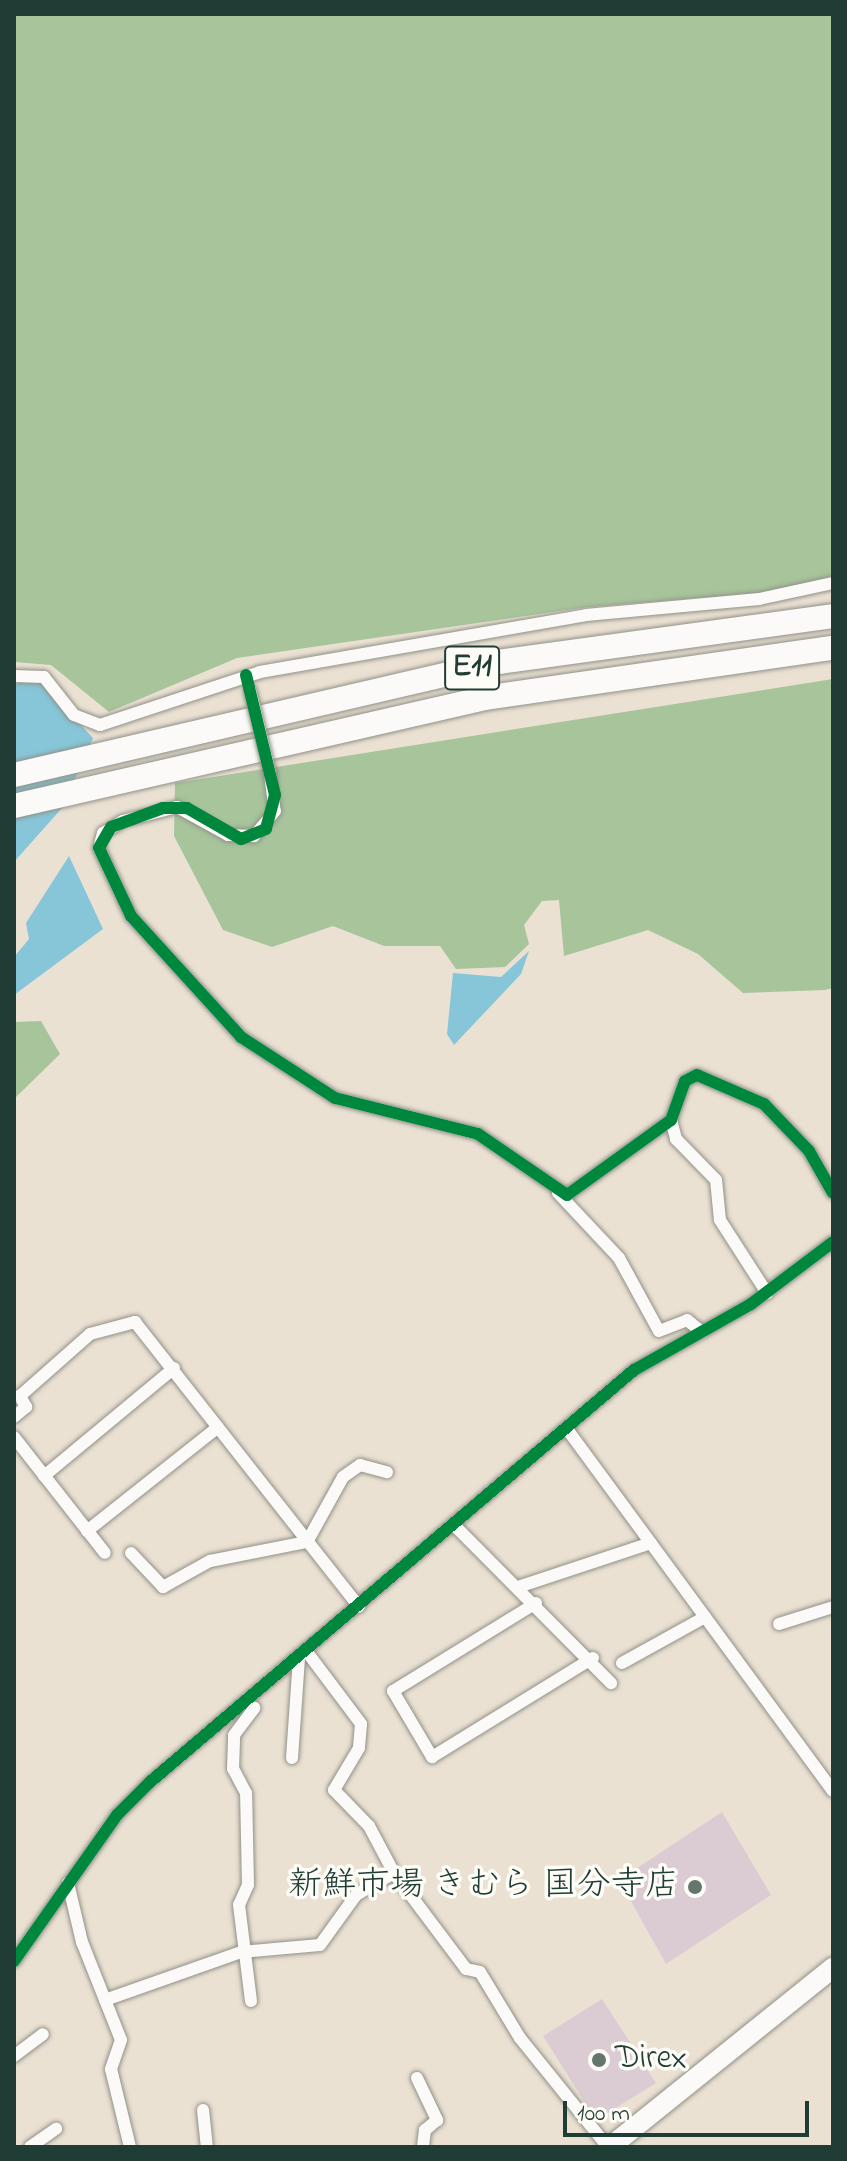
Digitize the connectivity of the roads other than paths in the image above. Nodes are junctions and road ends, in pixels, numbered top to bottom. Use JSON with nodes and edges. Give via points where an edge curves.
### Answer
{"nodes":[{"id":1,"x":833,"y":583,"type":"edge"},
{"id":2,"x":833,"y":616,"type":"edge"},
{"id":3,"x":833,"y":648,"type":"edge"},
{"id":4,"x":246,"y":675,"type":"junction"},
{"id":5,"x":14,"y":676,"type":"edge"},
{"id":6,"x":14,"y":775,"type":"edge"},
{"id":7,"x":14,"y":806,"type":"edge"},
{"id":8,"x":671,"y":1120,"type":"junction"},
{"id":9,"x":558,"y":1193,"type":"junction"},
{"id":10,"x":833,"y":1193,"type":"edge"},
{"id":11,"x":833,"y":1242,"type":"edge"},
{"id":12,"x":767,"y":1293,"type":"junction"},
{"id":13,"x":702,"y":1332,"type":"junction"},
{"id":14,"x":174,"y":1368,"type":"junction"},
{"id":15,"x":17,"y":1392,"type":"edge"},
{"id":16,"x":14,"y":1417,"type":"edge"},
{"id":17,"x":218,"y":1427,"type":"junction"},
{"id":18,"x":567,"y":1429,"type":"junction"},
{"id":19,"x":14,"y":1437,"type":"edge"},
{"id":20,"x":387,"y":1472,"type":"dead end"},
{"id":21,"x":44,"y":1476,"type":"junction"},
{"id":22,"x":454,"y":1525,"type":"junction"},
{"id":23,"x":87,"y":1531,"type":"junction"},
{"id":24,"x":307,"y":1542,"type":"junction"},
{"id":25,"x":651,"y":1543,"type":"junction"},
{"id":26,"x":105,"y":1553,"type":"dead end"},
{"id":27,"x":131,"y":1553,"type":"dead end"},
{"id":28,"x":518,"y":1587,"type":"junction"},
{"id":29,"x":536,"y":1603,"type":"junction"},
{"id":30,"x":359,"y":1607,"type":"junction"},
{"id":31,"x":833,"y":1607,"type":"edge"},
{"id":32,"x":705,"y":1617,"type":"junction"},
{"id":33,"x":779,"y":1624,"type":"dead end"},
{"id":34,"x":303,"y":1655,"type":"junction"},
{"id":35,"x":593,"y":1658,"type":"junction"},
{"id":36,"x":622,"y":1663,"type":"dead end"},
{"id":37,"x":611,"y":1683,"type":"dead end"},
{"id":38,"x":271,"y":1685,"type":"junction"},
{"id":39,"x":292,"y":1758,"type":"dead end"},
{"id":40,"x":833,"y":1791,"type":"edge"},
{"id":41,"x":394,"y":1873,"type":"junction"},
{"id":42,"x":68,"y":1883,"type":"junction"},
{"id":43,"x":241,"y":1952,"type":"junction"},
{"id":44,"x":14,"y":1961,"type":"edge"},
{"id":45,"x":833,"y":1968,"type":"edge"},
{"id":46,"x":105,"y":2000,"type":"junction"},
{"id":47,"x":251,"y":2001,"type":"dead end"},
{"id":48,"x":43,"y":2034,"type":"dead end"},
{"id":49,"x":14,"y":2056,"type":"edge"},
{"id":50,"x":417,"y":2078,"type":"dead end"},
{"id":51,"x":203,"y":2110,"type":"dead end"},
{"id":52,"x":56,"y":2129,"type":"dead end"},
{"id":53,"x":30,"y":2147,"type":"edge"},
{"id":54,"x":130,"y":2147,"type":"edge"},
{"id":55,"x":207,"y":2147,"type":"edge"},
{"id":56,"x":423,"y":2147,"type":"edge"},
{"id":57,"x":609,"y":2147,"type":"edge"}],
"edges":[{"from":1,"to":4,"type":"street","via":[[759,599],[586,615]]},
{"from":2,"to":6,"type":"highway","number":"E11","via":[[498,662]]},
{"from":3,"to":7,"type":"highway","number":"E11","via":[[484,698]]},
{"from":4,"to":5,"type":"street","via":[[100,725],[74,715],[44,677]]},
{"from":4,"to":9,"type":"street","bridge":true,"via":[[275,811],[254,836],[228,835],[177,807],[103,833],[104,865],[131,916],[241,1037],[315,1087],[352,1104],[478,1134]]},
{"from":8,"to":9,"type":"street","via":[[580,1188]]},
{"from":8,"to":10,"type":"street","via":[[690,1075],[752,1095],[809,1151]]},
{"from":8,"to":12,"type":"street","via":[[676,1139],[716,1180],[720,1220]]},
{"from":9,"to":13,"type":"street","via":[[619,1258],[659,1331],[687,1320]]},
{"from":11,"to":12,"type":"street"},
{"from":12,"to":13,"type":"street"},
{"from":13,"to":18,"type":"street","via":[[634,1370]]},
{"from":14,"to":15,"type":"street","via":[[135,1322],[90,1334]]},
{"from":14,"to":17,"type":"street"},
{"from":14,"to":21,"type":"street"},
{"from":15,"to":16,"type":"street","via":[[26,1407]]},
{"from":17,"to":23,"type":"street"},
{"from":17,"to":24,"type":"street"},
{"from":18,"to":22,"type":"street"},
{"from":18,"to":25,"type":"street"},
{"from":19,"to":21,"type":"street"},
{"from":20,"to":24,"type":"street","via":[[360,1465],[343,1477]]},
{"from":21,"to":23,"type":"street"},
{"from":22,"to":28,"type":"street"},
{"from":22,"to":30,"type":"street"},
{"from":23,"to":26,"type":"street"},
{"from":24,"to":27,"type":"street","via":[[210,1561],[163,1587]]},
{"from":24,"to":30,"type":"street"},
{"from":25,"to":28,"type":"street"},
{"from":25,"to":32,"type":"street"},
{"from":28,"to":29,"type":"street"},
{"from":29,"to":35,"type":"street"},
{"from":29,"to":35,"type":"street","via":[[393,1691],[432,1757]]},
{"from":30,"to":34,"type":"street"},
{"from":31,"to":33,"type":"street"},
{"from":32,"to":36,"type":"street"},
{"from":32,"to":40,"type":"street"},
{"from":34,"to":38,"type":"street"},
{"from":34,"to":39,"type":"street"},
{"from":34,"to":41,"type":"street","via":[[361,1724],[359,1748],[334,1790],[369,1826]]},
{"from":35,"to":37,"type":"street"},
{"from":38,"to":42,"type":"street","via":[[117,1815]]},
{"from":38,"to":43,"type":"street","via":[[234,1735],[233,1769],[246,1793]]},
{"from":41,"to":43,"type":"street","via":[[356,1895],[320,1945]]},
{"from":41,"to":57,"type":"street","via":[[466,1969],[480,1972],[520,2038]]},
{"from":42,"to":44,"type":"street"},
{"from":42,"to":46,"type":"street"},
{"from":43,"to":46,"type":"street"},
{"from":43,"to":47,"type":"street"},
{"from":45,"to":57,"type":"main road"},
{"from":46,"to":54,"type":"street","via":[[121,2040],[111,2069]]},
{"from":48,"to":49,"type":"street"},
{"from":50,"to":56,"type":"street","via":[[437,2120],[425,2130]]},
{"from":51,"to":55,"type":"street"},
{"from":52,"to":53,"type":"street"}]}
